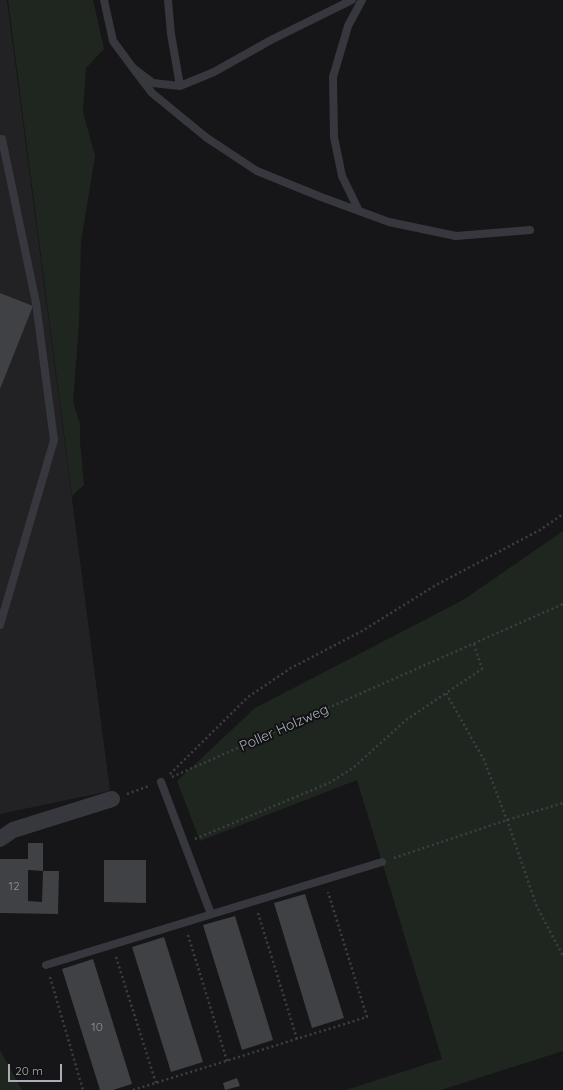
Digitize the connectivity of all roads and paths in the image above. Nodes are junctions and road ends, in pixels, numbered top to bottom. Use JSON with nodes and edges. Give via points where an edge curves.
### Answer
{"nodes":[{"id":1,"x":104,"y":0,"type":"edge"},
{"id":2,"x":168,"y":0,"type":"edge"},
{"id":3,"x":352,"y":0,"type":"edge"},
{"id":4,"x":362,"y":0,"type":"edge"},
{"id":5,"x":133,"y":68,"type":"junction"},
{"id":6,"x":180,"y":86,"type":"junction"},
{"id":7,"x":2,"y":139,"type":"dead end"},
{"id":8,"x":359,"y":211,"type":"junction"},
{"id":9,"x":530,"y":230,"type":"dead end"},
{"id":10,"x":563,"y":514,"type":"edge"},
{"id":11,"x":563,"y":604,"type":"edge"},
{"id":12,"x":0,"y":625,"type":"edge"},
{"id":13,"x":474,"y":644,"type":"junction"},
{"id":14,"x":446,"y":692,"type":"junction"},
{"id":15,"x":177,"y":767,"type":"dead end"},
{"id":16,"x":161,"y":782,"type":"junction"},
{"id":17,"x":112,"y":799,"type":"joint"},
{"id":18,"x":563,"y":802,"type":"edge"},
{"id":19,"x":507,"y":820,"type":"junction"},
{"id":20,"x":0,"y":839,"type":"edge"},
{"id":21,"x":184,"y":843,"type":"junction"},
{"id":22,"x":382,"y":862,"type":"joint"},
{"id":23,"x":324,"y":880,"type":"junction"},
{"id":24,"x":255,"y":901,"type":"junction"},
{"id":25,"x":211,"y":914,"type":"junction"},
{"id":26,"x":184,"y":923,"type":"junction"},
{"id":27,"x":113,"y":945,"type":"junction"},
{"id":28,"x":563,"y":956,"type":"edge"},
{"id":29,"x":46,"y":965,"type":"joint"},
{"id":30,"x":297,"y":1039,"type":"junction"},
{"id":31,"x":227,"y":1061,"type":"junction"},
{"id":32,"x":156,"y":1083,"type":"junction"},
{"id":33,"x":83,"y":1090,"type":"edge"},
{"id":34,"x":133,"y":1090,"type":"edge"}],
"edges":[{"from":1,"to":5,"type":"lane","via":[[113,40]]},
{"from":2,"to":6,"type":"lane"},
{"from":3,"to":6,"type":"lane","via":[[271,40],[214,72]]},
{"from":4,"to":8,"type":"lane","via":[[348,26],[333,77],[334,137],[342,176]]},
{"from":5,"to":6,"type":"lane","via":[[153,83]]},
{"from":5,"to":8,"type":"lane","via":[[152,93],[207,138],[257,171]]},
{"from":7,"to":12,"type":"lane","via":[[36,303],[54,440]]},
{"from":8,"to":9,"type":"lane","via":[[389,222],[456,236]]},
{"from":10,"to":15,"type":"path","via":[[540,530],[436,585],[362,631],[291,668],[248,697]]},
{"from":11,"to":13,"type":"path","name":"Poller Holzweg"},
{"from":13,"to":14,"type":"path","via":[[482,669]]},
{"from":13,"to":16,"type":"path","name":"Poller Holzweg"},
{"from":14,"to":19,"type":"path","via":[[484,760]]},
{"from":14,"to":21,"type":"path","via":[[406,720],[353,768],[329,783]]},
{"from":16,"to":17,"type":"path","name":"Poller Holzweg"},
{"from":16,"to":21,"type":"lane"},
{"from":17,"to":20,"type":"street","via":[[13,830]]},
{"from":18,"to":19,"type":"path"},
{"from":19,"to":22,"type":"path"},
{"from":19,"to":28,"type":"path","via":[[537,907]]},
{"from":21,"to":25,"type":"lane"},
{"from":22,"to":23,"type":"lane"},
{"from":23,"to":24,"type":"lane"},
{"from":23,"to":30,"type":"path","via":[[367,1017]]},
{"from":24,"to":25,"type":"lane"},
{"from":24,"to":30,"type":"path"},
{"from":25,"to":26,"type":"lane"},
{"from":26,"to":27,"type":"lane"},
{"from":26,"to":31,"type":"path"},
{"from":27,"to":29,"type":"lane"},
{"from":27,"to":32,"type":"path"},
{"from":29,"to":33,"type":"path"},
{"from":30,"to":31,"type":"path"},
{"from":31,"to":32,"type":"path"},
{"from":32,"to":34,"type":"path"}]}
